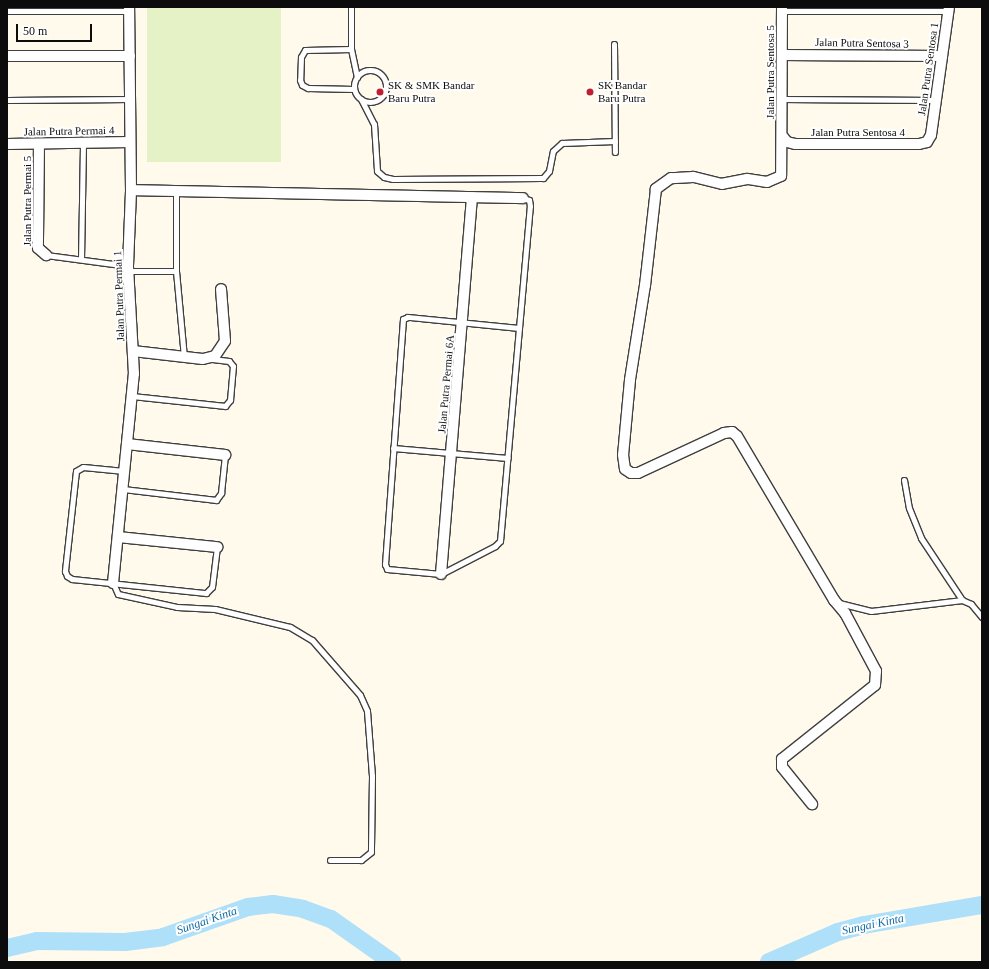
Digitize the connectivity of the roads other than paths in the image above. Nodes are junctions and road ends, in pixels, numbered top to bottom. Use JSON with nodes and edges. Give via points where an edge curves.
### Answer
{"nodes":[{"id":1,"x":351,"y":7,"type":"edge"},
{"id":2,"x":129,"y":9,"type":"edge"},
{"id":3,"x":782,"y":9,"type":"edge"},
{"id":4,"x":949,"y":9,"type":"edge"},
{"id":5,"x":7,"y":11,"type":"edge"},
{"id":6,"x":614,"y":44,"type":"dead end"},
{"id":7,"x":351,"y":49,"type":"junction"},
{"id":8,"x":782,"y":55,"type":"junction"},
{"id":9,"x":7,"y":56,"type":"edge"},
{"id":10,"x":130,"y":56,"type":"junction"},
{"id":11,"x":942,"y":56,"type":"junction"},
{"id":12,"x":357,"y":77,"type":"junction"},
{"id":13,"x":354,"y":89,"type":"junction"},
{"id":14,"x":130,"y":99,"type":"junction"},
{"id":15,"x":361,"y":99,"type":"junction"},
{"id":16,"x":782,"y":99,"type":"junction"},
{"id":17,"x":7,"y":100,"type":"edge"},
{"id":18,"x":936,"y":100,"type":"junction"},
{"id":19,"x":931,"y":135,"type":"joint"},
{"id":20,"x":782,"y":137,"type":"junction"},
{"id":21,"x":615,"y":141,"type":"junction"},
{"id":22,"x":130,"y":142,"type":"junction"},
{"id":23,"x":83,"y":143,"type":"junction"},
{"id":24,"x":7,"y":144,"type":"edge"},
{"id":25,"x":39,"y":144,"type":"junction"},
{"id":26,"x":615,"y":152,"type":"dead end"},
{"id":27,"x":131,"y":190,"type":"junction"},
{"id":28,"x":176,"y":191,"type":"junction"},
{"id":29,"x":472,"y":197,"type":"junction"},
{"id":30,"x":523,"y":198,"type":"joint"},
{"id":31,"x":46,"y":254,"type":"joint"},
{"id":32,"x":81,"y":259,"type":"junction"},
{"id":33,"x":128,"y":269,"type":"junction"},
{"id":34,"x":176,"y":271,"type":"junction"},
{"id":35,"x":221,"y":289,"type":"dead end"},
{"id":36,"x":464,"y":322,"type":"junction"},
{"id":37,"x":519,"y":328,"type":"junction"},
{"id":38,"x":133,"y":351,"type":"junction"},
{"id":39,"x":184,"y":357,"type":"junction"},
{"id":40,"x":212,"y":357,"type":"junction"},
{"id":41,"x":132,"y":396,"type":"junction"},
{"id":42,"x":127,"y":444,"type":"junction"},
{"id":43,"x":394,"y":448,"type":"junction"},
{"id":44,"x":452,"y":453,"type":"junction"},
{"id":45,"x":225,"y":455,"type":"joint"},
{"id":46,"x":508,"y":458,"type":"junction"},
{"id":47,"x":124,"y":471,"type":"junction"},
{"id":48,"x":904,"y":480,"type":"dead end"},
{"id":49,"x":123,"y":489,"type":"junction"},
{"id":50,"x":118,"y":537,"type":"junction"},
{"id":51,"x":216,"y":547,"type":"joint"},
{"id":52,"x":441,"y":574,"type":"junction"},
{"id":53,"x":113,"y":583,"type":"junction"},
{"id":54,"x":962,"y":600,"type":"junction"},
{"id":55,"x":838,"y":603,"type":"junction"},
{"id":56,"x":982,"y":617,"type":"edge"},
{"id":57,"x":812,"y":804,"type":"dead end"},
{"id":58,"x":330,"y":860,"type":"dead end"}],
"edges":[{"from":1,"to":7,"type":"lane"},
{"from":2,"to":5,"type":"lane"},
{"from":2,"to":10,"type":"street","name":"Jalan Putra Permai 1"},
{"from":3,"to":4,"type":"lane"},
{"from":3,"to":8,"type":"street","name":"Jalan Putra Sentosa 5"},
{"from":4,"to":11,"type":"street","name":"Jalan Putra Sentosa 1"},
{"from":6,"to":21,"type":"lane"},
{"from":7,"to":12,"type":"lane"},
{"from":7,"to":13,"type":"lane","via":[[305,50],[301,57],[300,80],[302,85],[308,88]]},
{"from":8,"to":11,"type":"street","name":"Jalan Putra Sentosa 3"},
{"from":8,"to":16,"type":"street","name":"Jalan Putra Sentosa 5"},
{"from":9,"to":10,"type":"street"},
{"from":10,"to":14,"type":"street","name":"Jalan Putra Permai 1"},
{"from":11,"to":18,"type":"street","name":"Jalan Putra Sentosa 1"},
{"from":12,"to":13,"type":"lane"},
{"from":12,"to":15,"type":"lane","via":[[366,71],[373,71],[386,82],[385,92],[378,100],[368,102]]},
{"from":13,"to":15,"type":"lane"},
{"from":14,"to":17,"type":"lane"},
{"from":14,"to":22,"type":"street","name":"Jalan Putra Permai 1"},
{"from":15,"to":21,"type":"lane","via":[[374,124],[377,171],[384,177],[393,179],[543,178],[548,175],[553,151],[562,143]]},
{"from":16,"to":18,"type":"lane"},
{"from":16,"to":20,"type":"street","name":"Jalan Putra Sentosa 5"},
{"from":18,"to":19,"type":"street","name":"Jalan Putra Sentosa 1"},
{"from":19,"to":20,"type":"street","name":"Jalan Putra Sentosa 4","via":[[927,142],[919,144],[795,144],[787,142]]},
{"from":20,"to":55,"type":"street","name":"Jalan Putra Sentosa 5","via":[[782,173],[776,180],[762,182],[747,179],[722,184],[694,177],[671,178],[656,189],[645,285],[630,380],[623,464],[627,471],[638,473],[724,433],[734,433]]},
{"from":21,"to":26,"type":"lane"},
{"from":22,"to":23,"type":"street","name":"Jalan Putra Permai 4"},
{"from":22,"to":27,"type":"street","name":"Jalan Putra Permai 1"},
{"from":23,"to":25,"type":"street","name":"Jalan Putra Permai 4"},
{"from":23,"to":32,"type":"lane"},
{"from":24,"to":25,"type":"street","name":"Jalan Putra Permai 4"},
{"from":25,"to":31,"type":"street","name":"Jalan Putra Permai 5","via":[[38,248]]},
{"from":27,"to":28,"type":"street"},
{"from":27,"to":33,"type":"street","name":"Jalan Putra Permai 1"},
{"from":28,"to":29,"type":"street"},
{"from":28,"to":34,"type":"lane"},
{"from":29,"to":30,"type":"street"},
{"from":29,"to":36,"type":"street","name":"Jalan Putra Permai 6A"},
{"from":30,"to":37,"type":"lane","via":[[529,200],[530,206]]},
{"from":31,"to":32,"type":"lane"},
{"from":32,"to":33,"type":"lane"},
{"from":33,"to":34,"type":"lane"},
{"from":33,"to":38,"type":"street","name":"Jalan Putra Permai 1"},
{"from":34,"to":39,"type":"lane"},
{"from":35,"to":40,"type":"street","via":[[225,341]]},
{"from":36,"to":37,"type":"lane"},
{"from":36,"to":43,"type":"lane","via":[[403,319]]},
{"from":36,"to":44,"type":"street","name":"Jalan Putra Permai 6A"},
{"from":37,"to":46,"type":"lane"},
{"from":38,"to":39,"type":"street"},
{"from":38,"to":41,"type":"street","name":"Jalan Putra Permai 1"},
{"from":39,"to":40,"type":"street"},
{"from":40,"to":41,"type":"lane","via":[[226,360],[232,366],[230,400],[225,406]]},
{"from":41,"to":42,"type":"street","name":"Jalan Putra Permai 1"},
{"from":42,"to":45,"type":"street"},
{"from":42,"to":47,"type":"street","name":"Jalan Putra Permai 1"},
{"from":43,"to":44,"type":"lane"},
{"from":43,"to":52,"type":"lane","via":[[386,567],[390,570]]},
{"from":44,"to":46,"type":"lane"},
{"from":44,"to":52,"type":"street","name":"Jalan Putra Permai 6A"},
{"from":45,"to":49,"type":"lane","via":[[221,493],[216,500]]},
{"from":46,"to":52,"type":"lane","via":[[500,541]]},
{"from":47,"to":49,"type":"street","name":"Jalan Putra Permai 1"},
{"from":47,"to":53,"type":"lane","via":[[83,467],[77,469],[75,474],[66,574],[72,579]]},
{"from":48,"to":54,"type":"lane","via":[[909,508],[921,538]]},
{"from":49,"to":50,"type":"street","name":"Jalan Putra Permai 1"},
{"from":50,"to":51,"type":"street"},
{"from":50,"to":53,"type":"street","name":"Jalan Putra Permai 1"},
{"from":51,"to":53,"type":"lane","via":[[212,587],[206,593]]},
{"from":53,"to":58,"type":"lane","via":[[118,594],[184,608],[215,609],[290,627],[312,640],[360,695],[367,711],[372,776],[371,852],[361,860]]},
{"from":54,"to":55,"type":"lane","via":[[871,611]]},
{"from":54,"to":56,"type":"lane","via":[[971,604]]},
{"from":55,"to":57,"type":"street","via":[[876,671],[877,680],[872,688],[782,759],[782,767]]}]}
